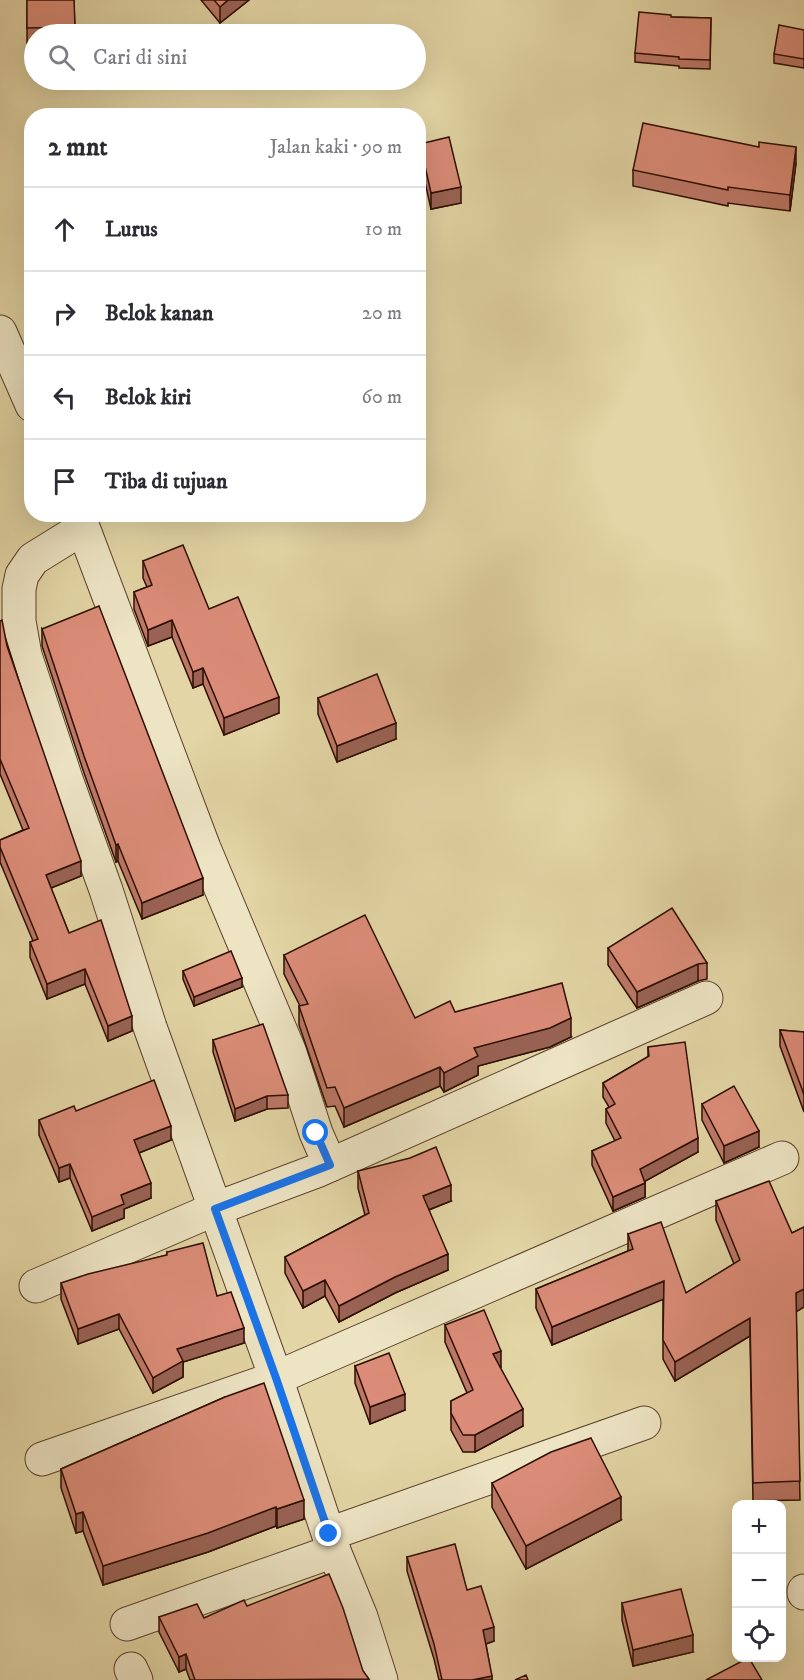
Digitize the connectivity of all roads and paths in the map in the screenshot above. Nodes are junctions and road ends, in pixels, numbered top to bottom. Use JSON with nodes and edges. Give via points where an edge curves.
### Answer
{"nodes":[{"id":1,"x":0,"y":332,"type":"edge"},
{"id":2,"x":24,"y":387,"type":"edge"},
{"id":3,"x":79,"y":522,"type":"edge"},
{"id":4,"x":80,"y":522,"type":"edge"},
{"id":5,"x":706,"y":998,"type":"dead end"},
{"id":6,"x":782,"y":1158,"type":"dead end"},
{"id":7,"x":330,"y":1165,"type":"junction"},
{"id":8,"x":215,"y":1209,"type":"junction"},
{"id":9,"x":36,"y":1286,"type":"dead end"},
{"id":10,"x":276,"y":1378,"type":"junction"},
{"id":11,"x":644,"y":1423,"type":"dead end"},
{"id":12,"x":42,"y":1459,"type":"dead end"},
{"id":13,"x":332,"y":1543,"type":"junction"},
{"id":14,"x":127,"y":1624,"type":"dead end"},
{"id":15,"x":381,"y":1680,"type":"edge"}],
"edges":[{"from":1,"to":2,"type":"street"},
{"from":3,"to":8,"type":"street","via":[[33,559],[22,575],[19,621],[66,779]]},
{"from":4,"to":7,"type":"street","via":[[204,848],[290,1053]]},
{"from":5,"to":7,"type":"street"},
{"from":6,"to":10,"type":"street"},
{"from":7,"to":8,"type":"street"},
{"from":8,"to":9,"type":"street"},
{"from":8,"to":10,"type":"street"},
{"from":10,"to":12,"type":"street"},
{"from":10,"to":13,"type":"street"},
{"from":11,"to":13,"type":"street"},
{"from":13,"to":14,"type":"street"},
{"from":13,"to":15,"type":"street"}]}
